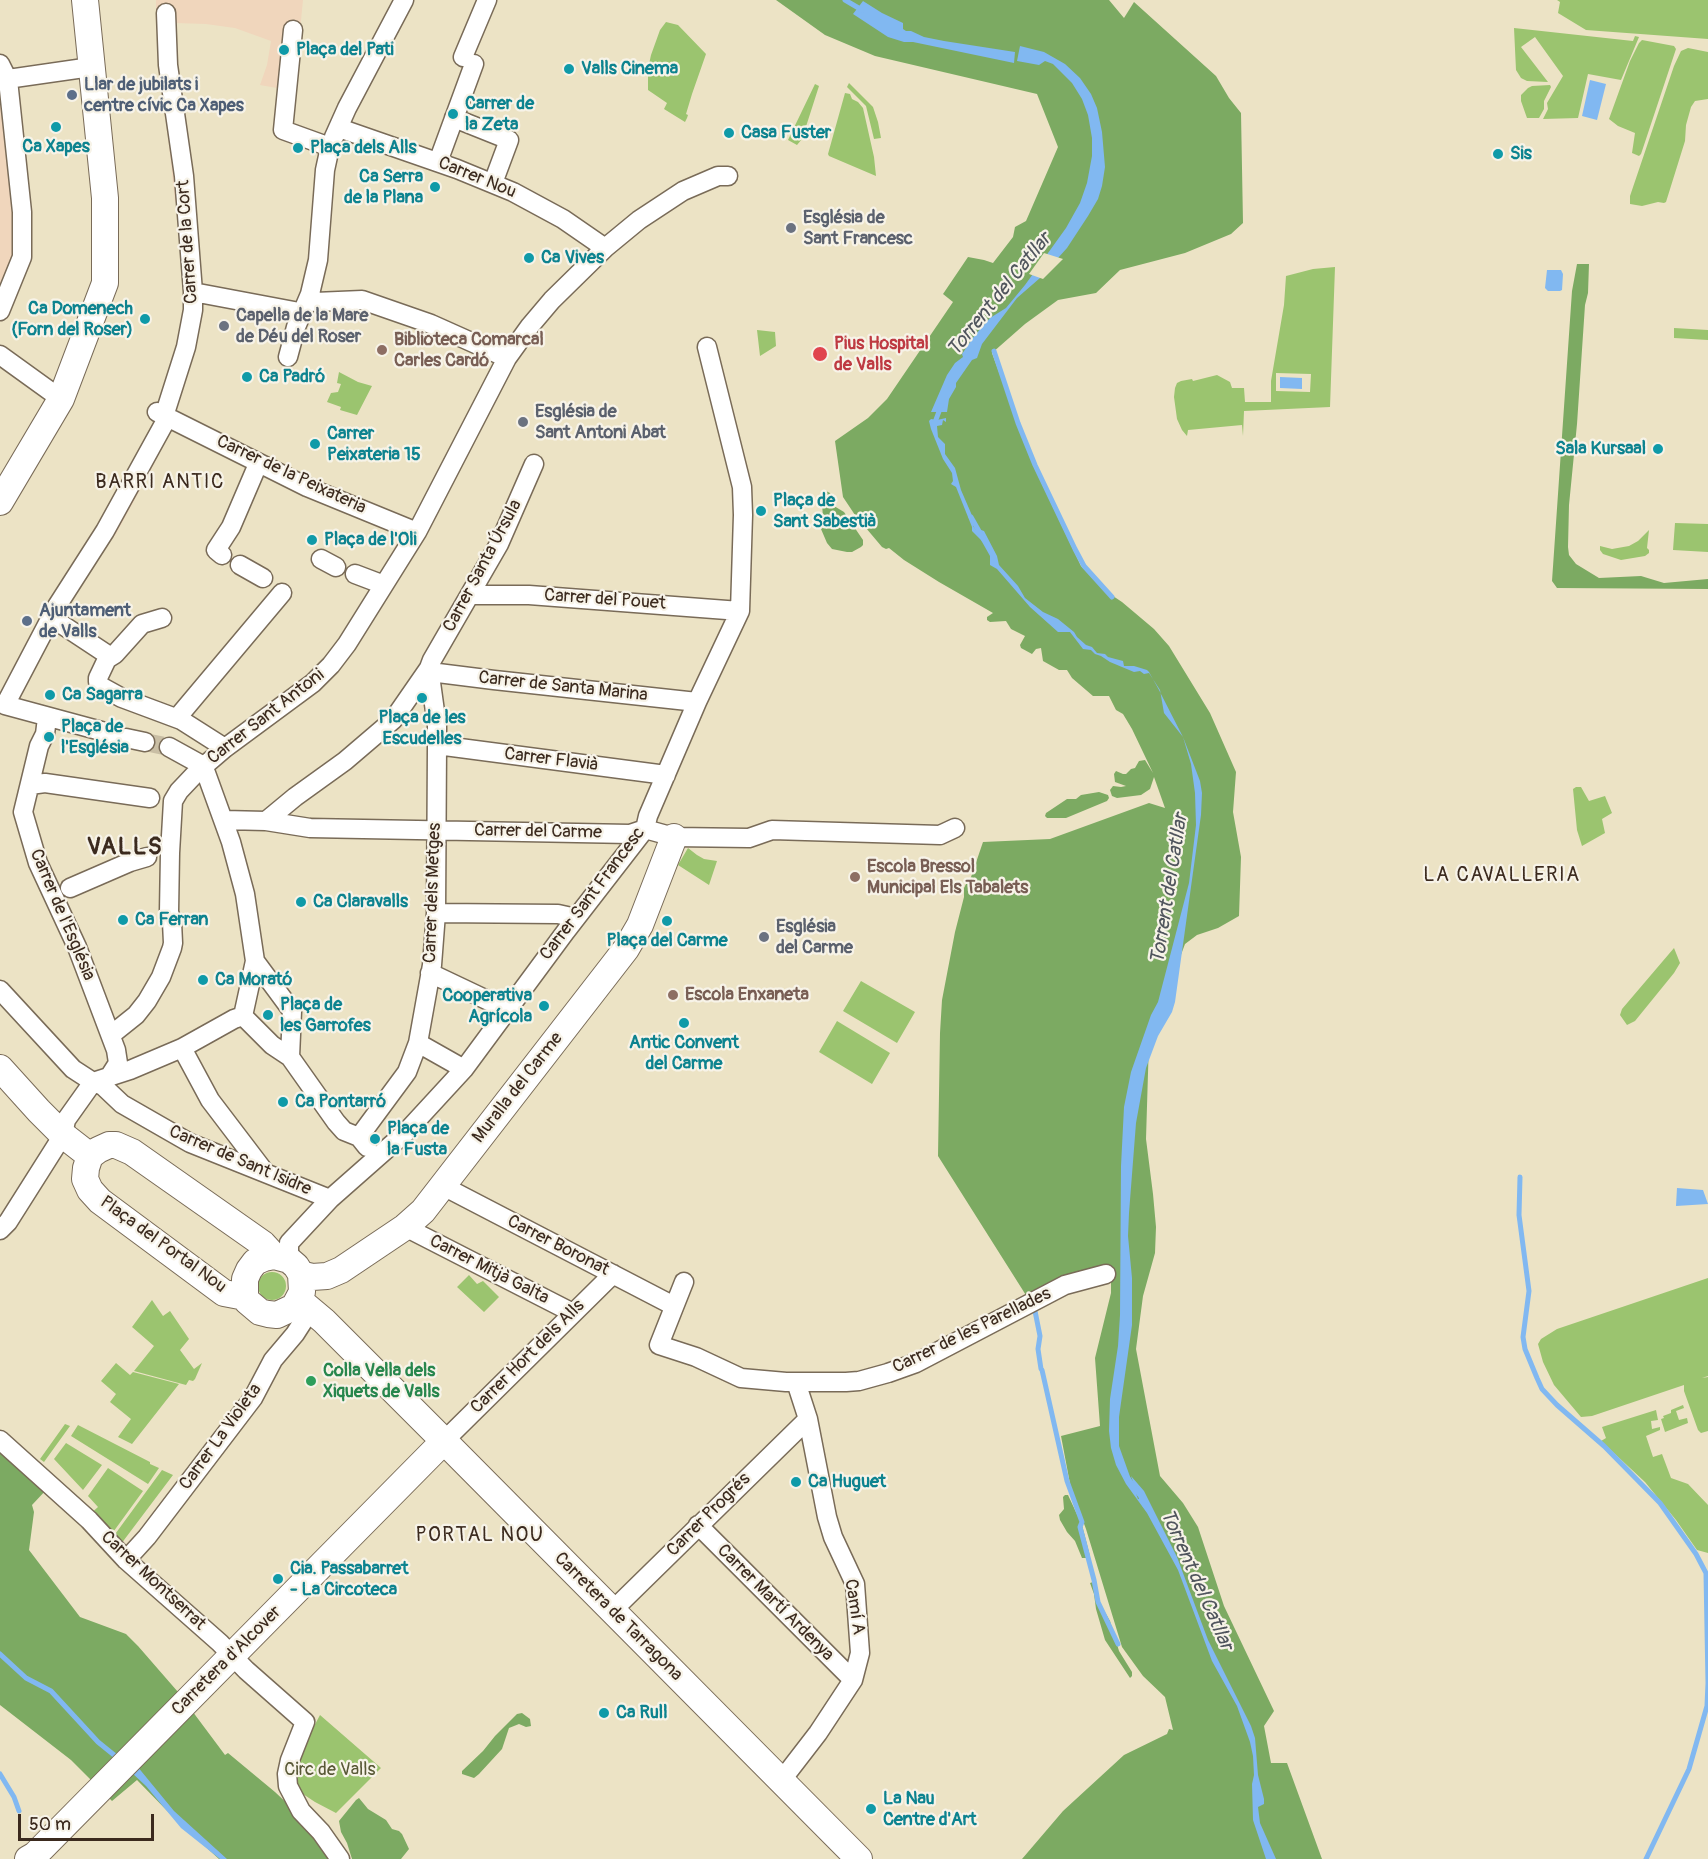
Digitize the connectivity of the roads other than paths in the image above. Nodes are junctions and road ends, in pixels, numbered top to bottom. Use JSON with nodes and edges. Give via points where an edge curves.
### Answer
{"nodes":[{"id":1,"x":84,"y":0,"type":"edge"},
{"id":2,"x":404,"y":0,"type":"edge"},
{"id":3,"x":479,"y":3,"type":"edge"},
{"id":4,"x":166,"y":13,"type":"dead end"},
{"id":5,"x":292,"y":30,"type":"dead end"},
{"id":6,"x":91,"y":67,"type":"junction"},
{"id":7,"x":2,"y":75,"type":"edge"},
{"id":8,"x":454,"y":118,"type":"junction"},
{"id":9,"x":339,"y":128,"type":"junction"},
{"id":10,"x":330,"y":147,"type":"junction"},
{"id":11,"x":438,"y":162,"type":"junction"},
{"id":12,"x":728,"y":176,"type":"dead end"},
{"id":13,"x":493,"y":183,"type":"junction"},
{"id":14,"x":605,"y":248,"type":"junction"},
{"id":15,"x":193,"y":292,"type":"junction"},
{"id":16,"x":305,"y":307,"type":"junction"},
{"id":17,"x":0,"y":311,"type":"edge"},
{"id":18,"x":707,"y":347,"type":"dead end"},
{"id":19,"x":0,"y":355,"type":"edge"},
{"id":20,"x":288,"y":357,"type":"dead end"},
{"id":21,"x":507,"y":358,"type":"junction"},
{"id":22,"x":60,"y":399,"type":"junction"},
{"id":23,"x":160,"y":413,"type":"junction"},
{"id":24,"x":258,"y":464,"type":"junction"},
{"id":25,"x":534,"y":464,"type":"dead end"},
{"id":26,"x":0,"y":502,"type":"edge"},
{"id":27,"x":417,"y":532,"type":"junction"},
{"id":28,"x":219,"y":553,"type":"dead end"},
{"id":29,"x":240,"y":565,"type":"dead end"},
{"id":30,"x":355,"y":574,"type":"dead end"},
{"id":31,"x":263,"y":578,"type":"dead end"},
{"id":32,"x":384,"y":585,"type":"junction"},
{"id":33,"x":282,"y":592,"type":"dead end"},
{"id":34,"x":470,"y":595,"type":"junction"},
{"id":35,"x":740,"y":612,"type":"junction"},
{"id":36,"x":52,"y":618,"type":"junction"},
{"id":37,"x":162,"y":618,"type":"dead end"},
{"id":38,"x":111,"y":657,"type":"junction"},
{"id":39,"x":429,"y":668,"type":"junction"},
{"id":40,"x":10,"y":685,"type":"edge"},
{"id":41,"x":698,"y":702,"type":"junction"},
{"id":42,"x":47,"y":717,"type":"junction"},
{"id":43,"x":177,"y":717,"type":"junction"},
{"id":44,"x":146,"y":742,"type":"tunnel mouth"},
{"id":45,"x":437,"y":745,"type":"junction"},
{"id":46,"x":168,"y":747,"type":"tunnel mouth"},
{"id":47,"x":225,"y":748,"type":"junction"},
{"id":48,"x":202,"y":768,"type":"junction"},
{"id":49,"x":666,"y":775,"type":"junction"},
{"id":50,"x":30,"y":785,"type":"junction"},
{"id":51,"x":164,"y":800,"type":"junction"},
{"id":52,"x":224,"y":820,"type":"junction"},
{"id":53,"x":266,"y":820,"type":"junction"},
{"id":54,"x":955,"y":828,"type":"dead end"},
{"id":55,"x":645,"y":829,"type":"junction"},
{"id":56,"x":436,"y":830,"type":"junction"},
{"id":57,"x":674,"y":837,"type":"junction"},
{"id":58,"x":156,"y":856,"type":"junction"},
{"id":59,"x":60,"y":893,"type":"junction"},
{"id":60,"x":436,"y":913,"type":"junction"},
{"id":61,"x":576,"y":918,"type":"junction"},
{"id":62,"x":255,"y":961,"type":"junction"},
{"id":63,"x":430,"y":973,"type":"junction"},
{"id":64,"x":0,"y":990,"type":"edge"},
{"id":65,"x":508,"y":1010,"type":"junction"},
{"id":66,"x":243,"y":1016,"type":"junction"},
{"id":67,"x":111,"y":1035,"type":"junction"},
{"id":68,"x":418,"y":1043,"type":"junction"},
{"id":69,"x":182,"y":1048,"type":"junction"},
{"id":70,"x":290,"y":1057,"type":"junction"},
{"id":71,"x":0,"y":1068,"type":"edge"},
{"id":72,"x":464,"y":1069,"type":"junction"},
{"id":73,"x":111,"y":1074,"type":"junction"},
{"id":74,"x":93,"y":1082,"type":"junction"},
{"id":75,"x":63,"y":1136,"type":"junction"},
{"id":76,"x":359,"y":1137,"type":"junction"},
{"id":77,"x":90,"y":1156,"type":"junction"},
{"id":78,"x":376,"y":1157,"type":"junction"},
{"id":79,"x":264,"y":1172,"type":"junction"},
{"id":80,"x":445,"y":1188,"type":"junction"},
{"id":81,"x":330,"y":1199,"type":"junction"},
{"id":82,"x":405,"y":1227,"type":"junction"},
{"id":83,"x":0,"y":1230,"type":"edge"},
{"id":84,"x":288,"y":1264,"type":"junction"},
{"id":85,"x":613,"y":1274,"type":"junction"},
{"id":86,"x":1106,"y":1274,"type":"dead end"},
{"id":87,"x":684,"y":1282,"type":"dead end"},
{"id":88,"x":245,"y":1297,"type":"junction"},
{"id":89,"x":305,"y":1304,"type":"junction"},
{"id":90,"x":674,"y":1306,"type":"junction"},
{"id":91,"x":573,"y":1313,"type":"junction"},
{"id":92,"x":796,"y":1382,"type":"junction"},
{"id":93,"x":807,"y":1419,"type":"junction"},
{"id":94,"x":0,"y":1440,"type":"edge"},
{"id":95,"x":444,"y":1441,"type":"junction"},
{"id":96,"x":698,"y":1525,"type":"junction"},
{"id":97,"x":126,"y":1560,"type":"junction"},
{"id":98,"x":612,"y":1611,"type":"junction"},
{"id":99,"x":233,"y":1655,"type":"junction"},
{"id":100,"x":853,"y":1680,"type":"junction"},
{"id":101,"x":781,"y":1781,"type":"junction"},
{"id":102,"x":32,"y":1858,"type":"edge"},
{"id":103,"x":340,"y":1859,"type":"edge"},
{"id":104,"x":859,"y":1859,"type":"edge"}],
"edges":[{"from":1,"to":6,"type":"main road"},
{"from":2,"to":9,"type":"street"},
{"from":3,"to":8,"type":"street"},
{"from":4,"to":15,"type":"street","name":"Carrer de la Cort","via":[[168,65],[184,176]]},
{"from":5,"to":10,"type":"street","via":[[283,130]]},
{"from":6,"to":7,"type":"street"},
{"from":6,"to":22,"type":"main road","via":[[105,198],[105,283]]},
{"from":7,"to":17,"type":"street","via":[[22,212],[22,257]]},
{"from":8,"to":11,"type":"street"},
{"from":8,"to":13,"type":"street","via":[[509,140]]},
{"from":9,"to":10,"type":"street"},
{"from":9,"to":11,"type":"street","name":"Carrer Nou"},
{"from":10,"to":16,"type":"street","via":[[318,260]]},
{"from":11,"to":13,"type":"street","name":"Carrer Nou"},
{"from":12,"to":14,"type":"street","name":"Carrer Sant Antoni","via":[[718,176],[683,191]]},
{"from":13,"to":14,"type":"street","name":"Carrer Nou","via":[[563,219]]},
{"from":14,"to":21,"type":"street","name":"Carrer Sant Antoni","via":[[552,300]]},
{"from":15,"to":16,"type":"street","via":[[294,311]]},
{"from":15,"to":23,"type":"street","name":"Carrer de la Cort","via":[[188,338]]},
{"from":16,"to":20,"type":"street"},
{"from":16,"to":21,"type":"street","via":[[315,302],[362,300],[431,324]]},
{"from":18,"to":35,"type":"street","name":"Carrer Sant Francesc","via":[[742,487]]},
{"from":19,"to":22,"type":"street"},
{"from":21,"to":27,"type":"street","name":"Carrer Sant Antoni"},
{"from":22,"to":26,"type":"main road"},
{"from":23,"to":24,"type":"street","name":"Carrer de la Peixateria"},
{"from":23,"to":36,"type":"street","name":"Carrer de la Cort","via":[[165,422],[150,451]]},
{"from":24,"to":27,"type":"street","name":"Carrer de la Peixateria","via":[[325,499]]},
{"from":24,"to":28,"type":"street"},
{"from":25,"to":34,"type":"street","name":"Carrer Santa Úrsula","via":[[499,544]]},
{"from":27,"to":32,"type":"street","name":"Carrer Sant Antoni"},
{"from":29,"to":31,"type":"street"},
{"from":30,"to":32,"type":"street"},
{"from":32,"to":47,"type":"street","name":"Carrer Sant Antoni","via":[[331,665],[313,683]]},
{"from":33,"to":43,"type":"street"},
{"from":34,"to":35,"type":"street","name":"Carrer del Pouet","via":[[529,595]]},
{"from":34,"to":39,"type":"street","name":"Carrer Santa Úrsula"},
{"from":35,"to":41,"type":"street","name":"Carrer Sant Francesc"},
{"from":36,"to":38,"type":"street"},
{"from":36,"to":40,"type":"street","name":"Carrer de la Cort"},
{"from":37,"to":38,"type":"street","via":[[142,624]]},
{"from":38,"to":43,"type":"street","via":[[98,678],[100,685],[122,698]]},
{"from":39,"to":41,"type":"street","name":"Carrer de Santa Marina","via":[[438,673]]},
{"from":39,"to":45,"type":"street","name":"Carrer dels Metges"},
{"from":39,"to":53,"type":"street","name":"Carrer Santa Úrsula","via":[[393,720]]},
{"from":40,"to":42,"type":"street","via":[[5,705]]},
{"from":41,"to":49,"type":"street","name":"Carrer Sant Francesc"},
{"from":42,"to":44,"type":"street"},
{"from":42,"to":50,"type":"street","name":"Carrer de l'Església"},
{"from":43,"to":47,"type":"street"},
{"from":45,"to":49,"type":"street","name":"Carrer Flavià"},
{"from":45,"to":56,"type":"street","name":"Carrer dels Metges"},
{"from":46,"to":48,"type":"street"},
{"from":47,"to":48,"type":"street","name":"Carrer Sant Antoni"},
{"from":48,"to":51,"type":"street","name":"Carrer Sant Antoni"},
{"from":48,"to":52,"type":"street"},
{"from":49,"to":55,"type":"street","name":"Carrer Sant Francesc"},
{"from":50,"to":51,"type":"street","via":[[45,783]]},
{"from":50,"to":59,"type":"street","name":"Carrer de l'Església","via":[[23,812],[38,863]]},
{"from":51,"to":58,"type":"street"},
{"from":52,"to":53,"type":"street","name":"Carrer del Carme"},
{"from":52,"to":62,"type":"street","via":[[245,894]]},
{"from":53,"to":56,"type":"street","name":"Carrer del Carme","via":[[310,828]]},
{"from":54,"to":57,"type":"street","name":"Carrer del Carme","via":[[940,835],[772,830],[749,838]]},
{"from":55,"to":56,"type":"street","name":"Carrer del Carme","via":[[630,834]]},
{"from":55,"to":57,"type":"street","name":"Carrer del Carme"},
{"from":55,"to":61,"type":"street","name":"Carrer Sant Francesc"},
{"from":56,"to":60,"type":"street","name":"Carrer dels Metges"},
{"from":57,"to":80,"type":"main road","name":"Muralla del Carme","via":[[640,925],[626,949]]},
{"from":58,"to":59,"type":"street","via":[[130,862]]},
{"from":58,"to":67,"type":"street","via":[[174,943],[147,1001]]},
{"from":59,"to":67,"type":"street","name":"Carrer de l'Església"},
{"from":60,"to":61,"type":"street","via":[[558,914]]},
{"from":60,"to":63,"type":"street","name":"Carrer dels Metges"},
{"from":61,"to":65,"type":"street","name":"Carrer Sant Francesc"},
{"from":62,"to":66,"type":"street"},
{"from":62,"to":70,"type":"street","via":[[292,1011]]},
{"from":63,"to":65,"type":"street"},
{"from":63,"to":68,"type":"street","name":"Carrer dels Metges"},
{"from":64,"to":74,"type":"street","name":"Carrer de Sant Isidre","via":[[73,1069]]},
{"from":65,"to":72,"type":"street","name":"Carrer Sant Francesc"},
{"from":66,"to":69,"type":"street"},
{"from":66,"to":70,"type":"street","via":[[272,1046]]},
{"from":67,"to":73,"type":"street","name":"Carrer de l'Església","via":[[118,1063]]},
{"from":68,"to":72,"type":"street"},
{"from":68,"to":76,"type":"street","name":"Carrer dels Metges","via":[[407,1072]]},
{"from":69,"to":73,"type":"street"},
{"from":69,"to":79,"type":"street","via":[[210,1100]]},
{"from":70,"to":76,"type":"street","via":[[336,1122],[344,1131]]},
{"from":71,"to":75,"type":"main road"},
{"from":72,"to":78,"type":"street","name":"Carrer Sant Francesc","via":[[411,1127]]},
{"from":73,"to":74,"type":"street"},
{"from":74,"to":75,"type":"street","via":[[66,1120]]},
{"from":74,"to":79,"type":"street","name":"Carrer de Sant Isidre","via":[[122,1104],[190,1143]]},
{"from":75,"to":77,"type":"main road"},
{"from":75,"to":83,"type":"street"},
{"from":76,"to":78,"type":"street"},
{"from":77,"to":84,"type":"main road","via":[[109,1145],[132,1152]]},
{"from":77,"to":88,"type":"main road","name":"Plaça del Portal Nou","via":[[85,1179],[100,1201],[224,1293]]},
{"from":78,"to":81,"type":"street","name":"Carrer Sant Francesc"},
{"from":79,"to":81,"type":"street","name":"Carrer de Sant Isidre"},
{"from":80,"to":82,"type":"main road","name":"Muralla del Carme"},
{"from":80,"to":85,"type":"street","name":"Carrer Boronat"},
{"from":81,"to":84,"type":"street","name":"Carrer Sant Francesc","via":[[289,1243]]},
{"from":82,"to":84,"type":"main road","name":"Muralla del Carme","via":[[327,1276],[312,1277]]},
{"from":82,"to":91,"type":"street","name":"Carrer Mitjà Galta"},
{"from":84,"to":88,"type":"main road","name":"Plaça del Portal Nou","via":[[264,1258],[255,1262],[245,1279]]},
{"from":84,"to":89,"type":"main road"},
{"from":85,"to":90,"type":"street","name":"Carrer Boronat"},
{"from":85,"to":91,"type":"street","name":"Carrer Hort dels Alls"},
{"from":86,"to":92,"type":"street","name":"Carrer de les Parellades","via":[[1065,1285],[916,1363],[888,1373],[859,1381]]},
{"from":87,"to":90,"type":"street","name":"Carrer de les Parellades"},
{"from":88,"to":89,"type":"main road","name":"Plaça del Portal Nou","via":[[260,1312],[268,1314],[277,1315]]},
{"from":89,"to":95,"type":"main road","name":"Carretera de Tarragona"},
{"from":89,"to":97,"type":"street","name":"Carrer La Violeta","via":[[295,1334],[273,1360],[253,1398]]},
{"from":90,"to":92,"type":"street","name":"Carrer de les Parellades","via":[[659,1345],[741,1378]]},
{"from":91,"to":95,"type":"street","name":"Carrer Hort dels Alls"},
{"from":92,"to":93,"type":"street","name":"Camí A"},
{"from":93,"to":96,"type":"street","name":"Carrer Progrés"},
{"from":93,"to":100,"type":"street","name":"Camí A","via":[[827,1517],[855,1584],[861,1653]]},
{"from":94,"to":97,"type":"street","name":"Carrer Montserrat","via":[[89,1520]]},
{"from":95,"to":98,"type":"main road","name":"Carretera de Tarragona"},
{"from":95,"to":99,"type":"main road","name":"Carretera d'Alcover"},
{"from":96,"to":98,"type":"street","name":"Carrer Progrés"},
{"from":96,"to":100,"type":"street","name":"Carrer Martí Ardenya"},
{"from":97,"to":99,"type":"street","name":"Carrer Montserrat"},
{"from":98,"to":101,"type":"main road","name":"Carretera de Tarragona"},
{"from":99,"to":102,"type":"main road","name":"Carretera d'Alcover"},
{"from":99,"to":103,"type":"street","name":"Carrer Montserrat","via":[[305,1722],[286,1774],[288,1785],[300,1811]]},
{"from":100,"to":101,"type":"street","name":"Camí A"},
{"from":101,"to":104,"type":"main road","name":"Carretera de Tarragona"}]}
